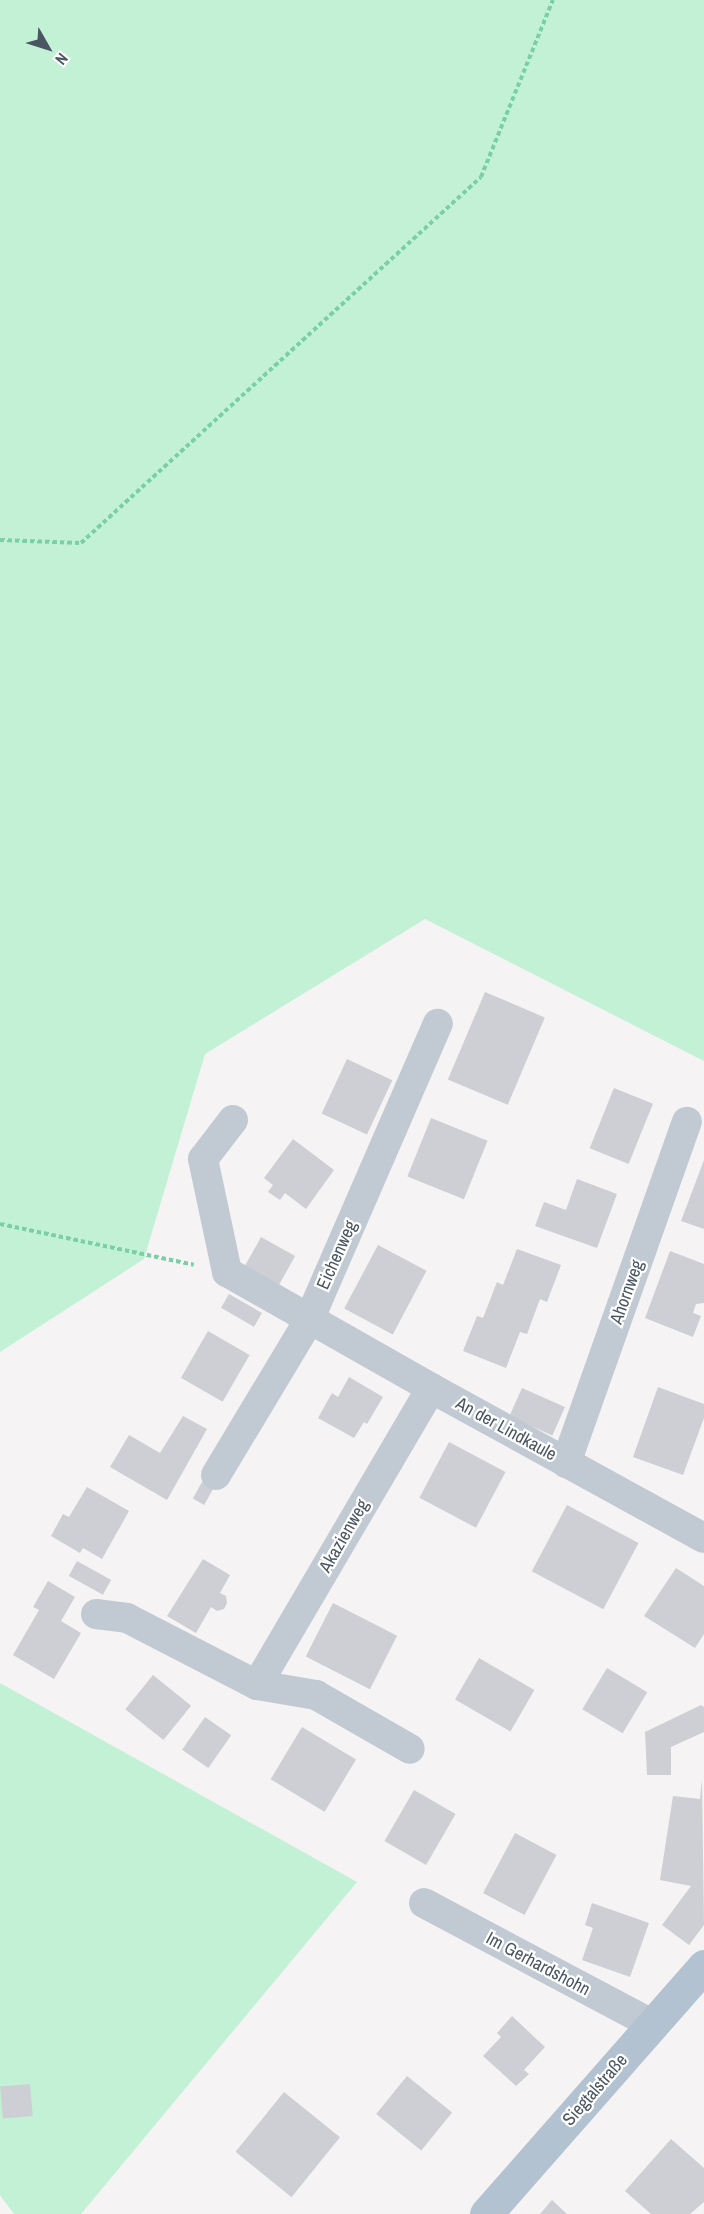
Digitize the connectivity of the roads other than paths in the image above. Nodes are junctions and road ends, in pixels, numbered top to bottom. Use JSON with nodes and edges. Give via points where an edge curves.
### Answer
{"nodes":[{"id":1,"x":438,"y":1024,"type":"dead end"},
{"id":2,"x":233,"y":1120,"type":"dead end"},
{"id":3,"x":687,"y":1122,"type":"dead end"},
{"id":4,"x":309,"y":1320,"type":"junction"},
{"id":5,"x":431,"y":1388,"type":"junction"},
{"id":6,"x":566,"y":1463,"type":"junction"},
{"id":7,"x":216,"y":1475,"type":"dead end"},
{"id":8,"x":704,"y":1538,"type":"edge"},
{"id":9,"x":96,"y":1614,"type":"dead end"},
{"id":10,"x":257,"y":1685,"type":"junction"},
{"id":11,"x":410,"y":1749,"type":"dead end"},
{"id":12,"x":424,"y":1903,"type":"dead end"},
{"id":13,"x":704,"y":1966,"type":"edge"},
{"id":14,"x":653,"y":2025,"type":"junction"},
{"id":15,"x":486,"y":2214,"type":"edge"}],
"edges":[{"from":1,"to":4,"type":"street","name":"Eichenweg"},
{"from":2,"to":4,"type":"street","name":"An der Lindkaule","via":[[204,1159],[228,1272]]},
{"from":3,"to":6,"type":"street","name":"Ahornweg"},
{"from":4,"to":5,"type":"street","name":"An der Lindkaule"},
{"from":4,"to":7,"type":"street","name":"Eichenweg"},
{"from":5,"to":6,"type":"street","name":"An der Lindkaule"},
{"from":5,"to":10,"type":"street","name":"Akazienweg"},
{"from":6,"to":8,"type":"street","name":"An der Lindkaule"},
{"from":9,"to":10,"type":"street","via":[[128,1618]]},
{"from":10,"to":11,"type":"street","via":[[316,1695]]},
{"from":12,"to":14,"type":"street","name":"Im Gerhardshohn"},
{"from":13,"to":14,"type":"main road","name":"Siegtalstraße"},
{"from":14,"to":15,"type":"main road","name":"Siegtalstraße"}]}
